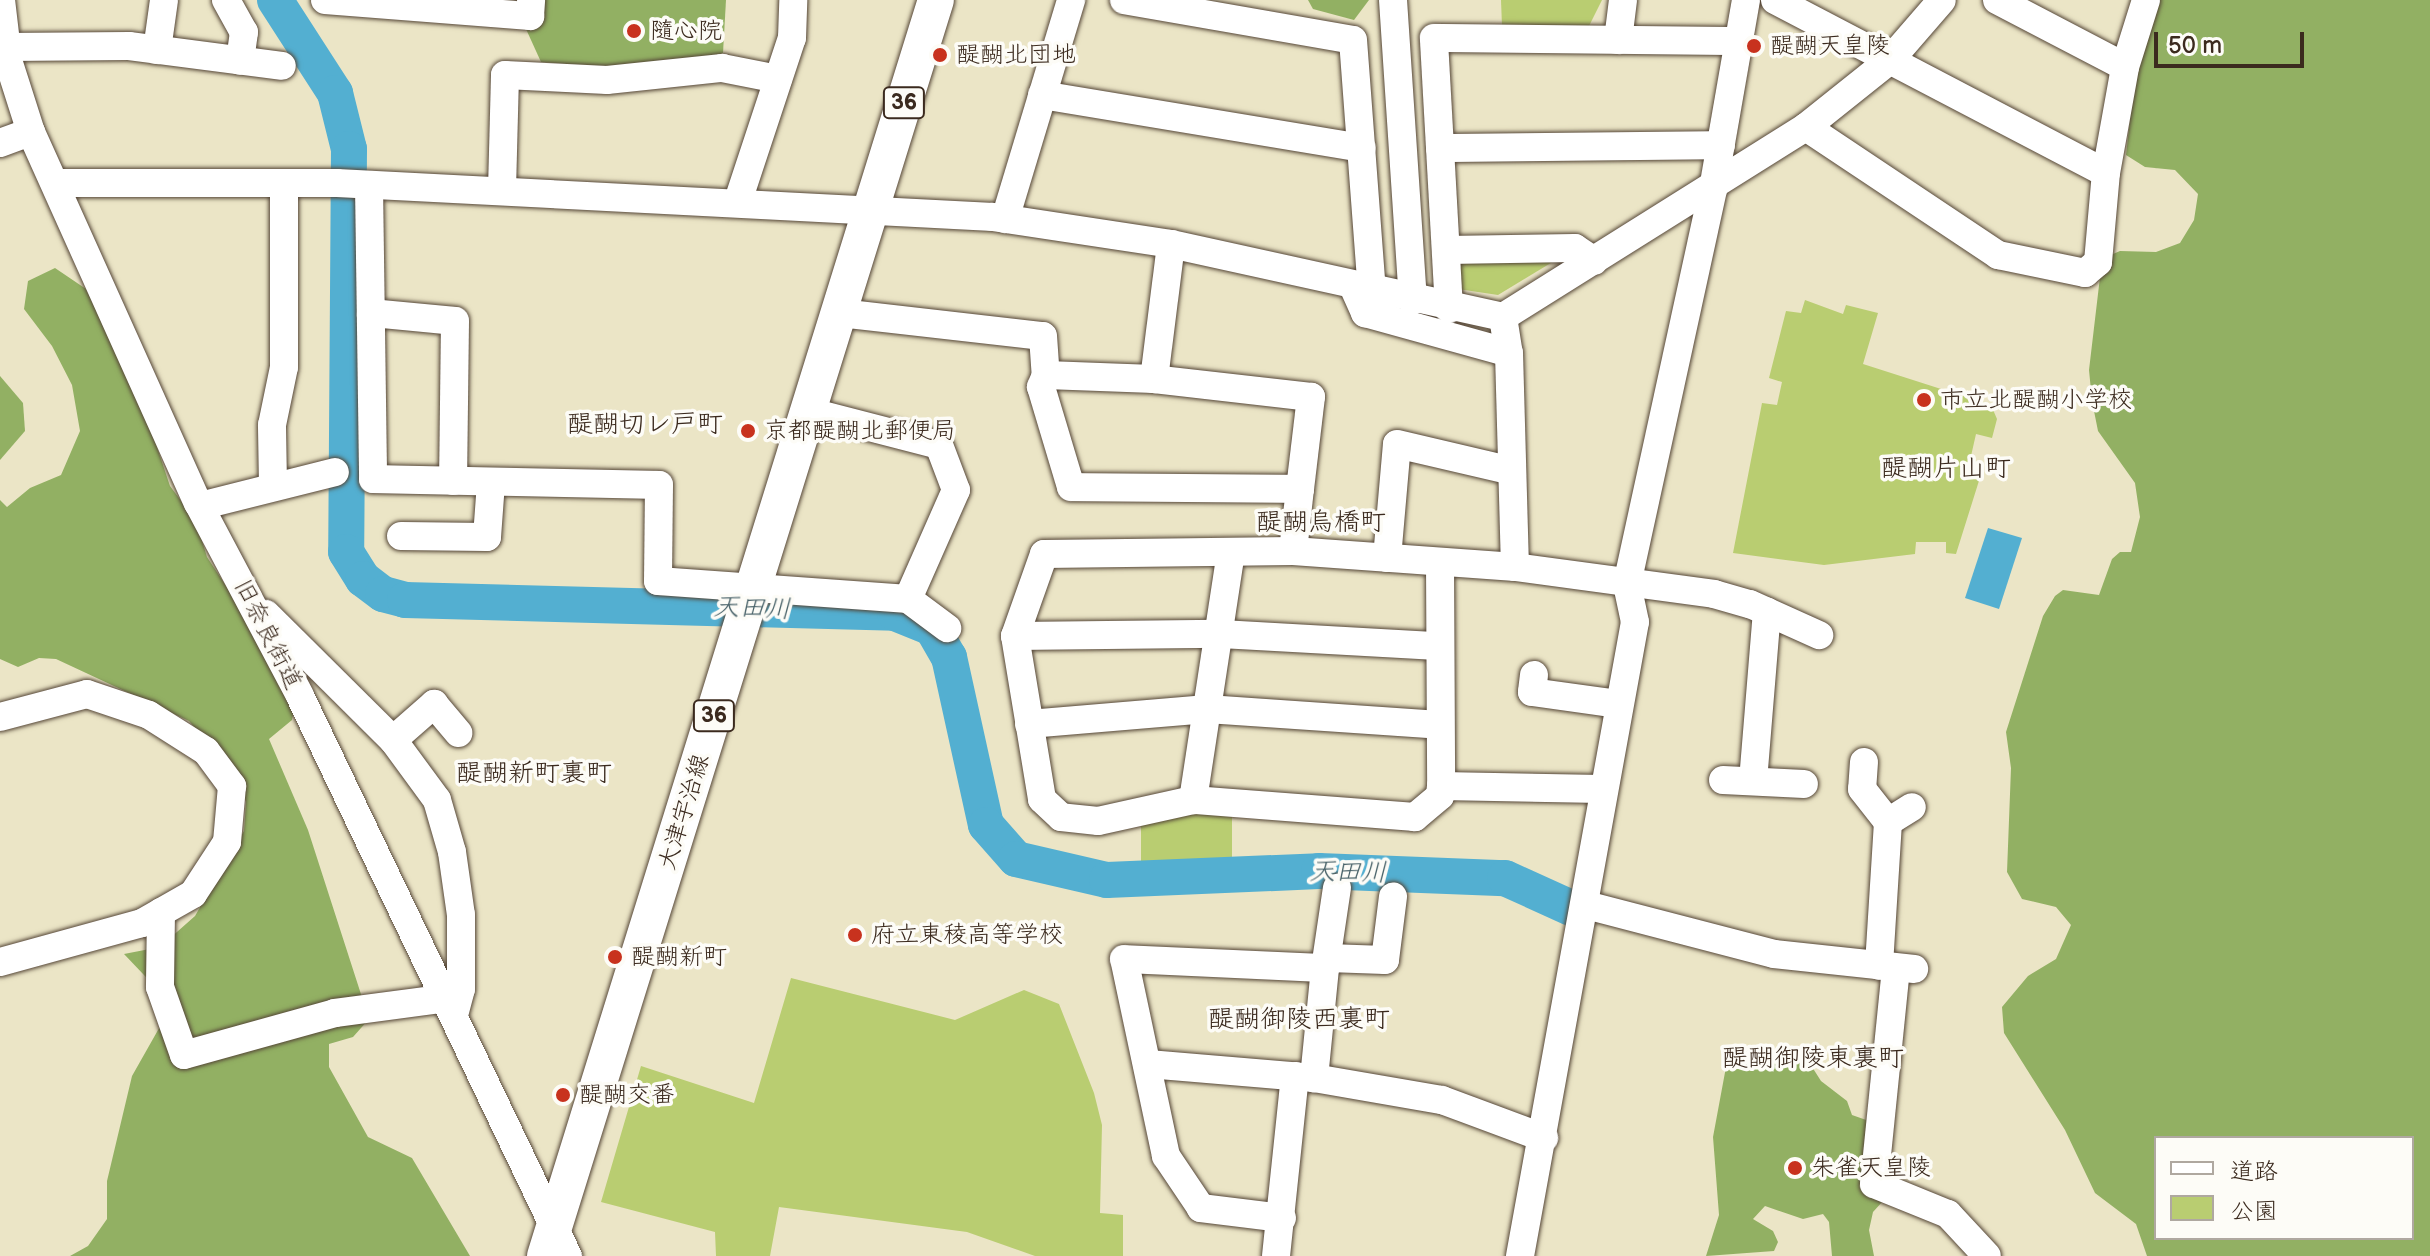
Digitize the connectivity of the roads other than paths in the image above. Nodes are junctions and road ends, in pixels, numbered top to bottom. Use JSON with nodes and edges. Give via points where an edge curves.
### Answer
{"nodes":[{"id":1,"x":1,"y":0,"type":"edge"},
{"id":2,"x":164,"y":0,"type":"edge"},
{"id":3,"x":226,"y":0,"type":"edge"},
{"id":4,"x":325,"y":0,"type":"edge"},
{"id":5,"x":531,"y":0,"type":"edge"},
{"id":6,"x":793,"y":0,"type":"edge"},
{"id":7,"x":936,"y":0,"type":"edge"},
{"id":8,"x":1071,"y":0,"type":"edge"},
{"id":9,"x":1124,"y":0,"type":"edge"},
{"id":10,"x":1393,"y":0,"type":"edge"},
{"id":11,"x":1623,"y":0,"type":"edge"},
{"id":12,"x":1746,"y":0,"type":"edge"},
{"id":13,"x":1775,"y":0,"type":"edge"},
{"id":14,"x":1942,"y":0,"type":"edge"},
{"id":15,"x":1997,"y":0,"type":"edge"},
{"id":16,"x":2146,"y":0,"type":"edge"},
{"id":17,"x":436,"y":4,"type":"edge"},
{"id":18,"x":1272,"y":11,"type":"edge"},
{"id":19,"x":1618,"y":40,"type":"junction"},
{"id":20,"x":1739,"y":41,"type":"junction"},
{"id":21,"x":6,"y":47,"type":"junction"},
{"id":22,"x":157,"y":50,"type":"junction"},
{"id":23,"x":1890,"y":60,"type":"junction"},
{"id":24,"x":240,"y":61,"type":"junction"},
{"id":25,"x":282,"y":66,"type":"dead end"},
{"id":26,"x":2125,"y":67,"type":"junction"},
{"id":27,"x":778,"y":79,"type":"junction"},
{"id":28,"x":1042,"y":95,"type":"junction"},
{"id":29,"x":1806,"y":127,"type":"junction"},
{"id":30,"x":31,"y":132,"type":"junction"},
{"id":31,"x":0,"y":143,"type":"edge"},
{"id":32,"x":1721,"y":145,"type":"junction"},
{"id":33,"x":1362,"y":148,"type":"junction"},
{"id":34,"x":1440,"y":148,"type":"junction"},
{"id":35,"x":2106,"y":173,"type":"junction"},
{"id":36,"x":57,"y":183,"type":"junction"},
{"id":37,"x":284,"y":183,"type":"junction"},
{"id":38,"x":369,"y":185,"type":"junction"},
{"id":39,"x":1713,"y":189,"type":"junction"},
{"id":40,"x":502,"y":190,"type":"junction"},
{"id":41,"x":738,"y":201,"type":"junction"},
{"id":42,"x":871,"y":207,"type":"junction"},
{"id":43,"x":1005,"y":219,"type":"junction"},
{"id":44,"x":1171,"y":244,"type":"junction"},
{"id":45,"x":1446,"y":250,"type":"junction"},
{"id":46,"x":1594,"y":261,"type":"junction"},
{"id":47,"x":1363,"y":288,"type":"junction"},
{"id":48,"x":1413,"y":300,"type":"junction"},
{"id":49,"x":1449,"y":309,"type":"junction"},
{"id":50,"x":371,"y":313,"type":"junction"},
{"id":51,"x":840,"y":313,"type":"junction"},
{"id":52,"x":1503,"y":317,"type":"junction"},
{"id":53,"x":1509,"y":353,"type":"junction"},
{"id":54,"x":1046,"y":375,"type":"junction"},
{"id":55,"x":1154,"y":379,"type":"junction"},
{"id":56,"x":811,"y":412,"type":"junction"},
{"id":57,"x":1512,"y":471,"type":"junction"},
{"id":58,"x":335,"y":472,"type":"dead end"},
{"id":59,"x":453,"y":481,"type":"junction"},
{"id":60,"x":491,"y":483,"type":"junction"},
{"id":61,"x":273,"y":485,"type":"junction"},
{"id":62,"x":1300,"y":489,"type":"junction"},
{"id":63,"x":200,"y":506,"type":"junction"},
{"id":64,"x":401,"y":536,"type":"dead end"},
{"id":65,"x":1293,"y":551,"type":"junction"},
{"id":66,"x":1231,"y":553,"type":"junction"},
{"id":67,"x":1387,"y":558,"type":"junction"},
{"id":68,"x":1440,"y":563,"type":"junction"},
{"id":69,"x":1515,"y":567,"type":"junction"},
{"id":70,"x":1627,"y":584,"type":"junction"},
{"id":71,"x":754,"y":587,"type":"junction"},
{"id":72,"x":908,"y":599,"type":"junction"},
{"id":73,"x":253,"y":604,"type":"junction"},
{"id":74,"x":1767,"y":612,"type":"junction"},
{"id":75,"x":947,"y":628,"type":"dead end"},
{"id":76,"x":1221,"y":634,"type":"junction"},
{"id":77,"x":1819,"y":635,"type":"dead end"},
{"id":78,"x":1015,"y":636,"type":"junction"},
{"id":79,"x":1438,"y":646,"type":"junction"},
{"id":80,"x":1534,"y":675,"type":"dead end"},
{"id":81,"x":1619,"y":704,"type":"junction"},
{"id":82,"x":1207,"y":709,"type":"junction"},
{"id":83,"x":0,"y":717,"type":"edge"},
{"id":84,"x":1029,"y":724,"type":"junction"},
{"id":85,"x":1439,"y":725,"type":"junction"},
{"id":86,"x":458,"y":733,"type":"dead end"},
{"id":87,"x":393,"y":740,"type":"junction"},
{"id":88,"x":1864,"y":762,"type":"dead end"},
{"id":89,"x":1723,"y":780,"type":"dead end"},
{"id":90,"x":1753,"y":781,"type":"junction"},
{"id":91,"x":1804,"y":784,"type":"dead end"},
{"id":92,"x":1441,"y":786,"type":"junction"},
{"id":93,"x":1602,"y":789,"type":"junction"},
{"id":94,"x":1193,"y":800,"type":"junction"},
{"id":95,"x":1912,"y":807,"type":"dead end"},
{"id":96,"x":1888,"y":822,"type":"junction"},
{"id":97,"x":1337,"y":888,"type":"dead end"},
{"id":98,"x":1393,"y":897,"type":"dead end"},
{"id":99,"x":1586,"y":905,"type":"junction"},
{"id":100,"x":161,"y":912,"type":"junction"},
{"id":101,"x":0,"y":962,"type":"edge"},
{"id":102,"x":1327,"y":963,"type":"junction"},
{"id":103,"x":1896,"y":968,"type":"junction"},
{"id":104,"x":451,"y":1006,"type":"junction"},
{"id":105,"x":1148,"y":1064,"type":"junction"},
{"id":106,"x":1304,"y":1077,"type":"junction"},
{"id":107,"x":1544,"y":1138,"type":"junction"},
{"id":108,"x":1282,"y":1218,"type":"junction"},
{"id":109,"x":555,"y":1246,"type":"edge"},
{"id":110,"x":1276,"y":1256,"type":"edge"},
{"id":111,"x":1520,"y":1256,"type":"edge"},
{"id":112,"x":1987,"y":1256,"type":"edge"}],
"edges":[{"from":1,"to":21,"type":"street","name":"旧奈良街道"},
{"from":2,"to":22,"type":"street"},
{"from":3,"to":24,"type":"street","via":[[244,32]]},
{"from":4,"to":17,"type":"street"},
{"from":5,"to":17,"type":"street","via":[[530,16]]},
{"from":6,"to":27,"type":"street","via":[[792,38]]},
{"from":7,"to":42,"type":"main road","name":"大津宇治線","number":"36"},
{"from":8,"to":28,"type":"street"},
{"from":9,"to":18,"type":"street"},
{"from":10,"to":48,"type":"street"},
{"from":11,"to":19,"type":"street"},
{"from":12,"to":20,"type":"street"},
{"from":13,"to":23,"type":"street"},
{"from":14,"to":23,"type":"street"},
{"from":15,"to":26,"type":"street"},
{"from":16,"to":26,"type":"street"},
{"from":18,"to":33,"type":"street","via":[[1353,40]]},
{"from":19,"to":20,"type":"street"},
{"from":19,"to":34,"type":"street","via":[[1434,38]]},
{"from":20,"to":32,"type":"street"},
{"from":21,"to":22,"type":"street"},
{"from":21,"to":30,"type":"street","name":"旧奈良街道"},
{"from":22,"to":24,"type":"street"},
{"from":23,"to":29,"type":"street"},
{"from":23,"to":35,"type":"street"},
{"from":24,"to":25,"type":"street"},
{"from":26,"to":35,"type":"street"},
{"from":27,"to":40,"type":"street","via":[[722,68],[607,80],[505,75]]},
{"from":27,"to":41,"type":"street"},
{"from":28,"to":33,"type":"street"},
{"from":28,"to":43,"type":"street"},
{"from":29,"to":35,"type":"street","via":[[1998,255],[2085,273],[2098,262]]},
{"from":29,"to":39,"type":"street"},
{"from":30,"to":31,"type":"street"},
{"from":30,"to":36,"type":"street","name":"旧奈良街道"},
{"from":32,"to":34,"type":"street"},
{"from":32,"to":39,"type":"street"},
{"from":33,"to":47,"type":"street"},
{"from":34,"to":45,"type":"street"},
{"from":36,"to":37,"type":"street"},
{"from":36,"to":63,"type":"street","name":"旧奈良街道"},
{"from":37,"to":38,"type":"street"},
{"from":37,"to":61,"type":"street","via":[[284,367],[272,425]]},
{"from":38,"to":40,"type":"street"},
{"from":38,"to":50,"type":"street"},
{"from":39,"to":46,"type":"street"},
{"from":39,"to":70,"type":"street"},
{"from":40,"to":41,"type":"street"},
{"from":41,"to":42,"type":"street"},
{"from":42,"to":43,"type":"street"},
{"from":42,"to":51,"type":"main road","name":"大津宇治線","number":"36"},
{"from":43,"to":44,"type":"street"},
{"from":44,"to":47,"type":"street"},
{"from":44,"to":55,"type":"street"},
{"from":45,"to":46,"type":"street","via":[[1575,248]]},
{"from":45,"to":49,"type":"street"},
{"from":46,"to":52,"type":"street"},
{"from":47,"to":48,"type":"street"},
{"from":47,"to":53,"type":"street","via":[[1365,313]]},
{"from":48,"to":49,"type":"street"},
{"from":49,"to":52,"type":"street"},
{"from":50,"to":59,"type":"street","via":[[455,321]]},
{"from":50,"to":59,"type":"street","via":[[373,479]]},
{"from":51,"to":54,"type":"street","via":[[1043,336]]},
{"from":51,"to":56,"type":"main road","name":"大津宇治線","number":"36"},
{"from":52,"to":53,"type":"street"},
{"from":53,"to":57,"type":"street"},
{"from":54,"to":55,"type":"street"},
{"from":54,"to":62,"type":"street","via":[[1041,387],[1071,487]]},
{"from":55,"to":62,"type":"street","via":[[1311,397]]},
{"from":56,"to":71,"type":"main road","name":"大津宇治線","number":"36"},
{"from":56,"to":72,"type":"street","via":[[939,445],[956,490]]},
{"from":57,"to":67,"type":"street","via":[[1397,444]]},
{"from":57,"to":69,"type":"street"},
{"from":58,"to":61,"type":"street"},
{"from":59,"to":60,"type":"street"},
{"from":60,"to":64,"type":"street","via":[[487,537]]},
{"from":60,"to":71,"type":"street","via":[[659,485],[658,581]]},
{"from":61,"to":63,"type":"street"},
{"from":62,"to":65,"type":"street"},
{"from":63,"to":73,"type":"street","name":"旧奈良街道"},
{"from":65,"to":66,"type":"street"},
{"from":65,"to":67,"type":"street"},
{"from":66,"to":76,"type":"street"},
{"from":66,"to":78,"type":"street","via":[[1044,554]]},
{"from":67,"to":68,"type":"street"},
{"from":68,"to":69,"type":"street"},
{"from":68,"to":79,"type":"street"},
{"from":69,"to":70,"type":"street"},
{"from":70,"to":74,"type":"street","via":[[1714,594]]},
{"from":70,"to":81,"type":"street","via":[[1635,622]]},
{"from":71,"to":72,"type":"street"},
{"from":71,"to":109,"type":"main road","name":"大津宇治線","number":"36"},
{"from":72,"to":75,"type":"street"},
{"from":73,"to":87,"type":"street"},
{"from":73,"to":104,"type":"street","name":"旧奈良街道"},
{"from":74,"to":77,"type":"street"},
{"from":74,"to":90,"type":"street"},
{"from":76,"to":78,"type":"street"},
{"from":76,"to":79,"type":"street"},
{"from":76,"to":82,"type":"street"},
{"from":78,"to":84,"type":"street"},
{"from":79,"to":85,"type":"street"},
{"from":80,"to":81,"type":"street","via":[[1532,692]]},
{"from":81,"to":93,"type":"street"},
{"from":82,"to":84,"type":"street"},
{"from":82,"to":85,"type":"street"},
{"from":82,"to":94,"type":"street"},
{"from":83,"to":100,"type":"street","via":[[87,694],[149,715],[206,751],[232,786],[227,842],[193,894]]},
{"from":84,"to":94,"type":"street","via":[[1042,799],[1061,817],[1115,820]]},
{"from":85,"to":92,"type":"street"},
{"from":86,"to":87,"type":"street","via":[[434,704]]},
{"from":87,"to":104,"type":"street","via":[[428,783],[447,830],[461,915],[461,989]]},
{"from":88,"to":96,"type":"street","via":[[1862,789]]},
{"from":89,"to":90,"type":"street"},
{"from":90,"to":91,"type":"street"},
{"from":92,"to":93,"type":"street"},
{"from":92,"to":94,"type":"street","via":[[1440,796],[1415,817]]},
{"from":93,"to":99,"type":"street"},
{"from":95,"to":96,"type":"street"},
{"from":96,"to":103,"type":"street"},
{"from":97,"to":102,"type":"street"},
{"from":98,"to":102,"type":"street","via":[[1385,960]]},
{"from":99,"to":103,"type":"street","via":[[1774,954]]},
{"from":99,"to":107,"type":"street"},
{"from":100,"to":101,"type":"street","via":[[142,923]]},
{"from":100,"to":104,"type":"street","via":[[160,987],[184,1055],[335,1013]]},
{"from":102,"to":105,"type":"street","via":[[1124,959]]},
{"from":102,"to":106,"type":"street"},
{"from":103,"to":112,"type":"street","via":[[1874,1184],[1948,1214]]},
{"from":104,"to":109,"type":"street","name":"旧奈良街道"},
{"from":105,"to":106,"type":"street"},
{"from":105,"to":108,"type":"street","via":[[1166,1156],[1201,1208]]},
{"from":106,"to":107,"type":"street","via":[[1442,1100]]},
{"from":106,"to":108,"type":"street"},
{"from":107,"to":111,"type":"street"},
{"from":108,"to":110,"type":"street"}]}
